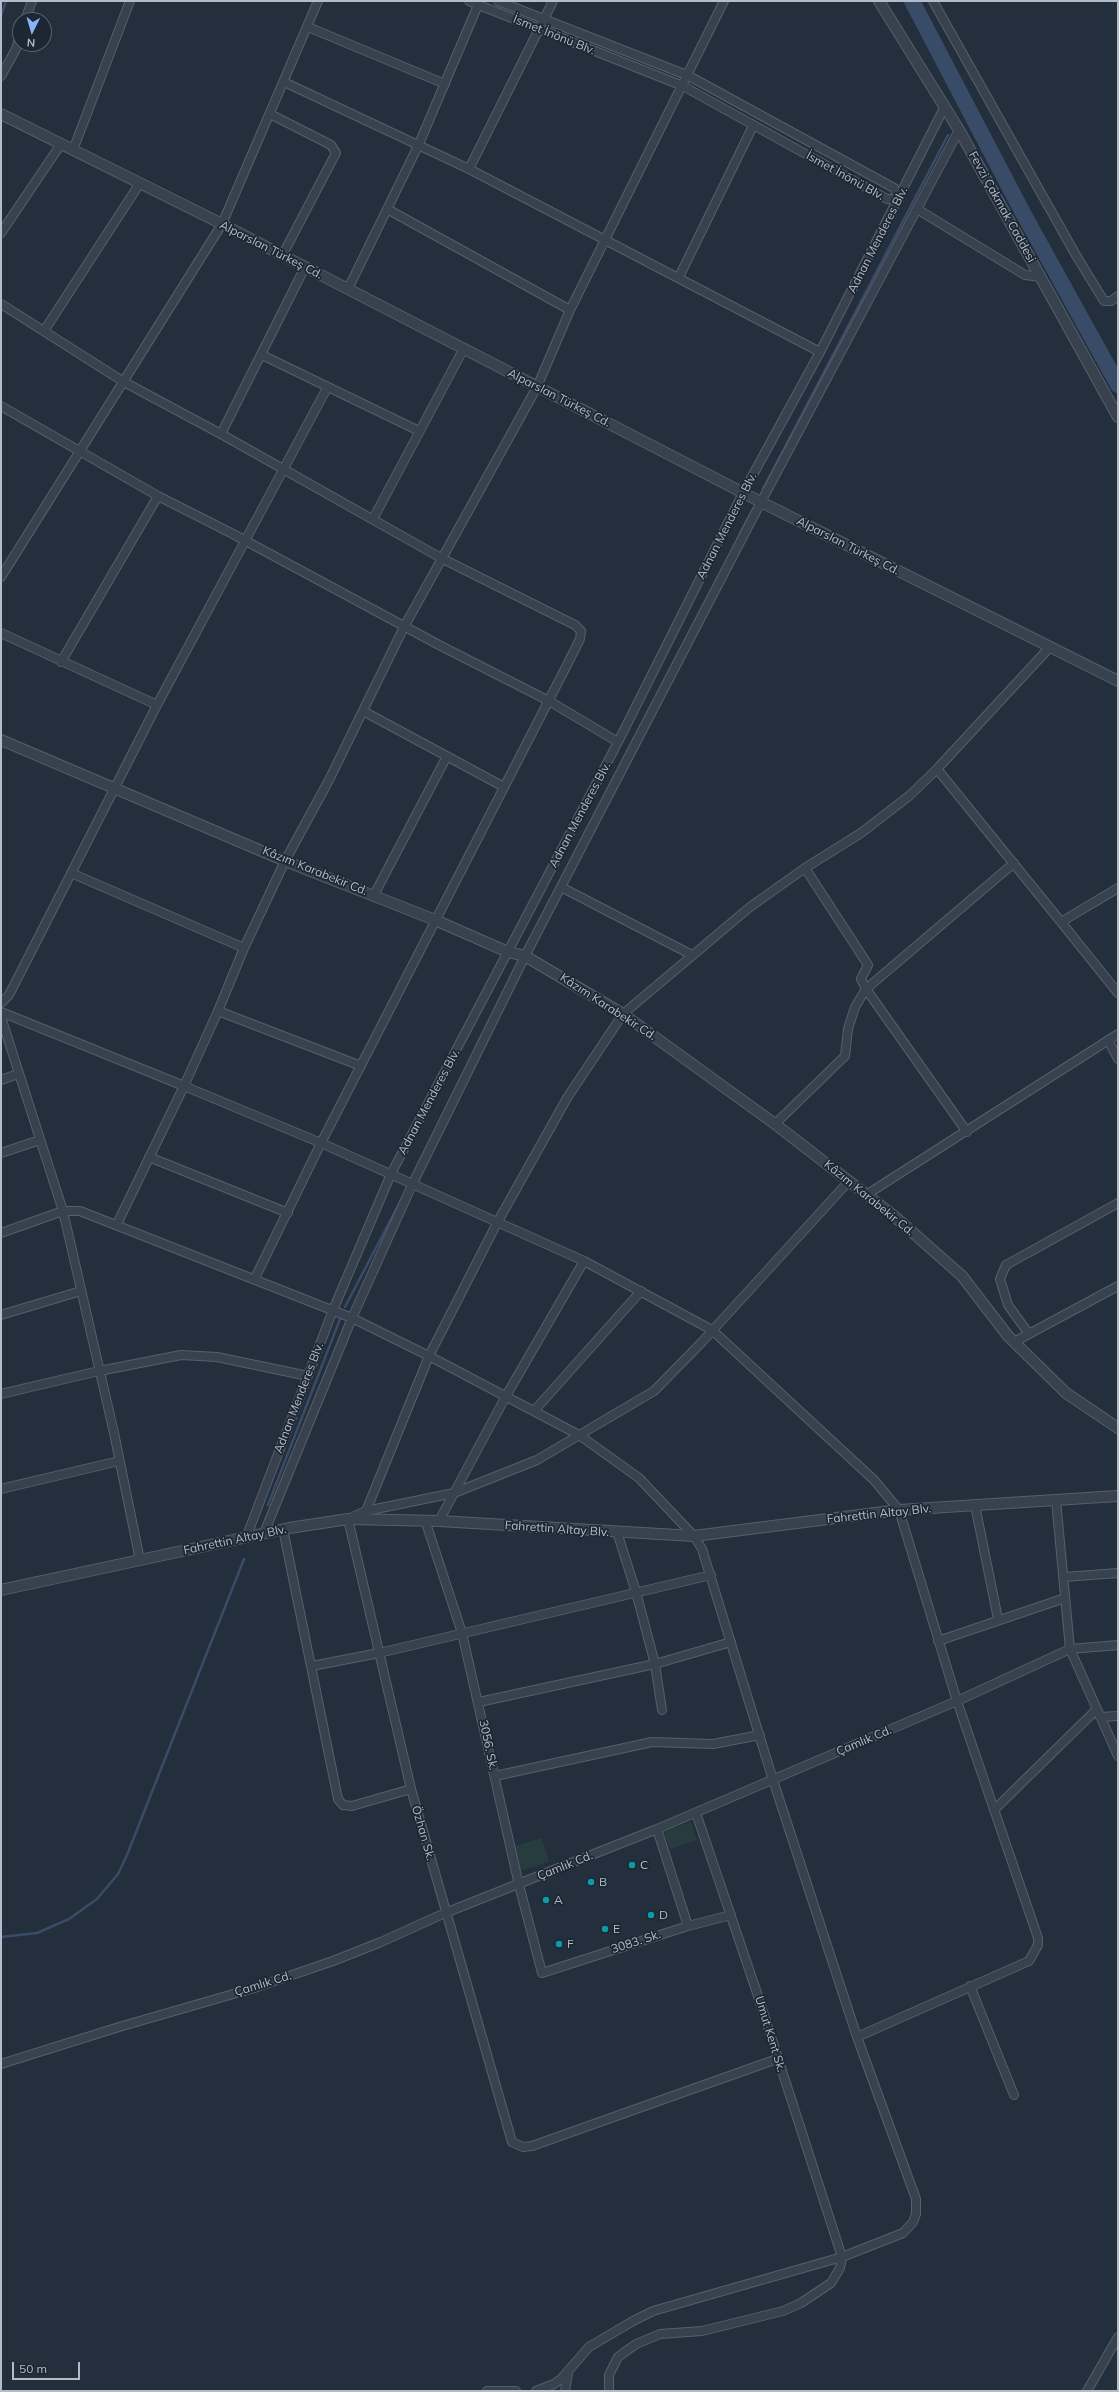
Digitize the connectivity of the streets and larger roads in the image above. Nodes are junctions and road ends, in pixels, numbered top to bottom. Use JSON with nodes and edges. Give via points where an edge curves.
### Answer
{"nodes":[{"id":1,"x":32,"y":1,"type":"edge"},
{"id":2,"x":130,"y":1,"type":"edge"},
{"id":3,"x":318,"y":1,"type":"edge"},
{"id":4,"x":469,"y":1,"type":"edge"},
{"id":5,"x":498,"y":1,"type":"edge"},
{"id":6,"x":553,"y":1,"type":"edge"},
{"id":7,"x":724,"y":1,"type":"edge"},
{"id":8,"x":879,"y":1,"type":"edge"},
{"id":9,"x":933,"y":1,"type":"edge"},
{"id":10,"x":478,"y":5,"type":"junction"},
{"id":11,"x":28,"y":12,"type":"edge"},
{"id":12,"x":544,"y":20,"type":"junction"},
{"id":13,"x":308,"y":27,"type":"junction"},
{"id":14,"x":539,"y":30,"type":"junction"},
{"id":15,"x":14,"y":52,"type":"edge"},
{"id":16,"x":1,"y":76,"type":"edge"},
{"id":17,"x":689,"y":76,"type":"junction"},
{"id":18,"x":284,"y":82,"type":"junction"},
{"id":19,"x":445,"y":84,"type":"junction"},
{"id":20,"x":683,"y":86,"type":"junction"},
{"id":21,"x":945,"y":106,"type":"junction"},
{"id":22,"x":1,"y":114,"type":"edge"},
{"id":23,"x":270,"y":114,"type":"junction"},
{"id":24,"x":753,"y":126,"type":"junction"},
{"id":25,"x":959,"y":130,"type":"junction"},
{"id":26,"x":61,"y":144,"type":"junction"},
{"id":27,"x":420,"y":144,"type":"junction"},
{"id":28,"x":73,"y":150,"type":"junction"},
{"id":29,"x":469,"y":169,"type":"junction"},
{"id":30,"x":140,"y":183,"type":"junction"},
{"id":31,"x":899,"y":198,"type":"junction"},
{"id":32,"x":917,"y":209,"type":"junction"},
{"id":33,"x":389,"y":210,"type":"junction"},
{"id":34,"x":222,"y":224,"type":"junction"},
{"id":35,"x":1,"y":233,"type":"edge"},
{"id":36,"x":605,"y":239,"type":"junction"},
{"id":37,"x":282,"y":256,"type":"junction"},
{"id":38,"x":306,"y":267,"type":"junction"},
{"id":39,"x":678,"y":277,"type":"junction"},
{"id":40,"x":1041,"y":277,"type":"junction"},
{"id":41,"x":348,"y":289,"type":"junction"},
{"id":42,"x":1118,"y":296,"type":"edge"},
{"id":43,"x":1,"y":304,"type":"edge"},
{"id":44,"x":570,"y":310,"type":"junction"},
{"id":45,"x":44,"y":331,"type":"junction"},
{"id":46,"x":464,"y":348,"type":"junction"},
{"id":47,"x":820,"y":352,"type":"junction"},
{"id":48,"x":262,"y":355,"type":"junction"},
{"id":49,"x":124,"y":382,"type":"junction"},
{"id":50,"x":537,"y":387,"type":"junction"},
{"id":51,"x":327,"y":388,"type":"junction"},
{"id":52,"x":1,"y":406,"type":"edge"},
{"id":53,"x":1118,"y":417,"type":"edge"},
{"id":54,"x":419,"y":431,"type":"junction"},
{"id":55,"x":221,"y":434,"type":"junction"},
{"id":56,"x":80,"y":450,"type":"junction"},
{"id":57,"x":284,"y":469,"type":"junction"},
{"id":58,"x":743,"y":493,"type":"junction"},
{"id":59,"x":158,"y":496,"type":"junction"},
{"id":60,"x":761,"y":502,"type":"junction"},
{"id":61,"x":373,"y":519,"type":"junction"},
{"id":62,"x":244,"y":540,"type":"junction"},
{"id":63,"x":441,"y":558,"type":"junction"},
{"id":64,"x":1,"y":576,"type":"edge"},
{"id":65,"x":404,"y":627,"type":"junction"},
{"id":66,"x":1,"y":633,"type":"edge"},
{"id":67,"x":1050,"y":647,"type":"junction"},
{"id":68,"x":61,"y":662,"type":"junction"},
{"id":69,"x":1118,"y":681,"type":"edge"},
{"id":70,"x":549,"y":702,"type":"junction"},
{"id":71,"x":157,"y":705,"type":"junction"},
{"id":72,"x":363,"y":711,"type":"junction"},
{"id":73,"x":1,"y":740,"type":"edge"},
{"id":74,"x":618,"y":742,"type":"junction"},
{"id":75,"x":447,"y":756,"type":"junction"},
{"id":76,"x":937,"y":769,"type":"junction"},
{"id":77,"x":504,"y":787,"type":"junction"},
{"id":78,"x":115,"y":788,"type":"junction"},
{"id":79,"x":285,"y":861,"type":"junction"},
{"id":80,"x":1014,"y":863,"type":"junction"},
{"id":81,"x":805,"y":868,"type":"junction"},
{"id":82,"x":71,"y":873,"type":"junction"},
{"id":83,"x":561,"y":887,"type":"junction"},
{"id":84,"x":1118,"y":888,"type":"edge"},
{"id":85,"x":374,"y":895,"type":"junction"},
{"id":86,"x":435,"y":920,"type":"junction"},
{"id":87,"x":1061,"y":922,"type":"junction"},
{"id":88,"x":244,"y":948,"type":"junction"},
{"id":89,"x":508,"y":952,"type":"junction"},
{"id":90,"x":692,"y":955,"type":"junction"},
{"id":91,"x":525,"y":956,"type":"junction"},
{"id":92,"x":866,"y":989,"type":"junction"},
{"id":93,"x":1118,"y":993,"type":"edge"},
{"id":94,"x":1,"y":1003,"type":"edge"},
{"id":95,"x":218,"y":1011,"type":"junction"},
{"id":96,"x":1,"y":1012,"type":"edge"},
{"id":97,"x":623,"y":1014,"type":"junction"},
{"id":98,"x":1,"y":1017,"type":"edge"},
{"id":99,"x":1118,"y":1034,"type":"edge"},
{"id":100,"x":1108,"y":1040,"type":"junction"},
{"id":101,"x":1118,"y":1059,"type":"edge"},
{"id":102,"x":361,"y":1066,"type":"junction"},
{"id":103,"x":18,"y":1074,"type":"junction"},
{"id":104,"x":1,"y":1080,"type":"edge"},
{"id":105,"x":184,"y":1086,"type":"junction"},
{"id":106,"x":775,"y":1124,"type":"junction"},
{"id":107,"x":967,"y":1132,"type":"junction"},
{"id":108,"x":40,"y":1140,"type":"junction"},
{"id":109,"x":321,"y":1143,"type":"junction"},
{"id":110,"x":1,"y":1153,"type":"edge"},
{"id":111,"x":149,"y":1157,"type":"junction"},
{"id":112,"x":391,"y":1174,"type":"junction"},
{"id":113,"x":849,"y":1181,"type":"junction"},
{"id":114,"x":412,"y":1185,"type":"junction"},
{"id":115,"x":866,"y":1195,"type":"junction"},
{"id":116,"x":1118,"y":1203,"type":"edge"},
{"id":117,"x":63,"y":1212,"type":"junction"},
{"id":118,"x":288,"y":1213,"type":"junction"},
{"id":119,"x":497,"y":1223,"type":"junction"},
{"id":120,"x":116,"y":1224,"type":"junction"},
{"id":121,"x":1,"y":1233,"type":"edge"},
{"id":122,"x":584,"y":1260,"type":"junction"},
{"id":123,"x":255,"y":1278,"type":"junction"},
{"id":124,"x":1118,"y":1286,"type":"edge"},
{"id":125,"x":81,"y":1291,"type":"junction"},
{"id":126,"x":641,"y":1291,"type":"junction"},
{"id":127,"x":333,"y":1310,"type":"junction"},
{"id":128,"x":1,"y":1315,"type":"edge"},
{"id":129,"x":352,"y":1318,"type":"junction"},
{"id":130,"x":712,"y":1330,"type":"junction"},
{"id":131,"x":1029,"y":1334,"type":"junction"},
{"id":132,"x":1014,"y":1342,"type":"junction"},
{"id":133,"x":429,"y":1356,"type":"junction"},
{"id":134,"x":99,"y":1371,"type":"junction"},
{"id":135,"x":308,"y":1376,"type":"junction"},
{"id":136,"x":1,"y":1394,"type":"edge"},
{"id":137,"x":506,"y":1396,"type":"junction"},
{"id":138,"x":534,"y":1411,"type":"junction"},
{"id":139,"x":1118,"y":1428,"type":"edge"},
{"id":140,"x":579,"y":1435,"type":"junction"},
{"id":141,"x":119,"y":1461,"type":"junction"},
{"id":142,"x":1,"y":1489,"type":"edge"},
{"id":143,"x":454,"y":1493,"type":"junction"},
{"id":144,"x":1118,"y":1496,"type":"edge"},
{"id":145,"x":1056,"y":1500,"type":"junction"},
{"id":146,"x":975,"y":1505,"type":"junction"},
{"id":147,"x":899,"y":1510,"type":"junction"},
{"id":148,"x":366,"y":1511,"type":"junction"},
{"id":149,"x":348,"y":1519,"type":"junction"},
{"id":150,"x":425,"y":1520,"type":"junction"},
{"id":151,"x":439,"y":1521,"type":"junction"},
{"id":152,"x":283,"y":1529,"type":"junction"},
{"id":153,"x":617,"y":1532,"type":"junction"},
{"id":154,"x":264,"y":1533,"type":"junction"},
{"id":155,"x":694,"y":1536,"type":"junction"},
{"id":156,"x":246,"y":1538,"type":"junction"},
{"id":157,"x":140,"y":1560,"type":"junction"},
{"id":158,"x":1118,"y":1573,"type":"edge"},
{"id":159,"x":711,"y":1575,"type":"junction"},
{"id":160,"x":1064,"y":1577,"type":"junction"},
{"id":161,"x":1,"y":1590,"type":"edge"},
{"id":162,"x":636,"y":1592,"type":"junction"},
{"id":163,"x":1065,"y":1598,"type":"junction"},
{"id":164,"x":998,"y":1619,"type":"junction"},
{"id":165,"x":462,"y":1633,"type":"junction"},
{"id":166,"x":938,"y":1641,"type":"junction"},
{"id":167,"x":732,"y":1642,"type":"junction"},
{"id":168,"x":1118,"y":1645,"type":"edge"},
{"id":169,"x":1070,"y":1649,"type":"junction"},
{"id":170,"x":379,"y":1653,"type":"junction"},
{"id":171,"x":655,"y":1664,"type":"junction"},
{"id":172,"x":312,"y":1666,"type":"junction"},
{"id":173,"x":956,"y":1701,"type":"junction"},
{"id":174,"x":479,"y":1702,"type":"junction"},
{"id":175,"x":662,"y":1710,"type":"dead end"},
{"id":176,"x":1098,"y":1713,"type":"junction"},
{"id":177,"x":1118,"y":1716,"type":"edge"},
{"id":178,"x":760,"y":1734,"type":"junction"},
{"id":179,"x":1118,"y":1756,"type":"edge"},
{"id":180,"x":495,"y":1776,"type":"junction"},
{"id":181,"x":773,"y":1780,"type":"junction"},
{"id":182,"x":410,"y":1789,"type":"junction"},
{"id":183,"x":994,"y":1810,"type":"junction"},
{"id":184,"x":696,"y":1813,"type":"junction"},
{"id":185,"x":657,"y":1830,"type":"junction"},
{"id":186,"x":519,"y":1885,"type":"junction"},
{"id":187,"x":445,"y":1913,"type":"junction"},
{"id":188,"x":731,"y":1915,"type":"junction"},
{"id":189,"x":688,"y":1926,"type":"junction"},
{"id":190,"x":542,"y":1973,"type":"joint"},
{"id":191,"x":970,"y":1986,"type":"junction"},
{"id":192,"x":857,"y":2037,"type":"junction"},
{"id":193,"x":778,"y":2059,"type":"junction"},
{"id":194,"x":1,"y":2064,"type":"edge"},
{"id":195,"x":1014,"y":2095,"type":"dead end"},
{"id":196,"x":842,"y":2257,"type":"junction"},
{"id":197,"x":1118,"y":2337,"type":"edge"},
{"id":198,"x":568,"y":2372,"type":"junction"},
{"id":199,"x":487,"y":2391,"type":"edge"},
{"id":200,"x":516,"y":2391,"type":"edge"},
{"id":201,"x":536,"y":2391,"type":"edge"},
{"id":202,"x":565,"y":2391,"type":"edge"},
{"id":203,"x":609,"y":2391,"type":"edge"},
{"id":204,"x":1087,"y":2391,"type":"edge"}],
"edges":[{"from":1,"to":11,"type":"street"},
{"from":2,"to":28,"type":"street"},
{"from":3,"to":13,"type":"street"},
{"from":4,"to":10,"type":"street","name":"İsmet İnönü Blv."},
{"from":5,"to":12,"type":"street","name":"İsmet İnönü Blv."},
{"from":6,"to":12,"type":"street"},
{"from":7,"to":17,"type":"street"},
{"from":8,"to":21,"type":"street","name":"Fevzi Çakmak Caddesi"},
{"from":9,"to":42,"type":"street","via":[[1104,301],[1111,301]]},
{"from":10,"to":14,"type":"street","name":"İsmet İnönü Blv."},
{"from":10,"to":19,"type":"street"},
{"from":12,"to":14,"type":"street"},
{"from":12,"to":17,"type":"street","name":"İsmet İnönü Blv."},
{"from":13,"to":18,"type":"street"},
{"from":13,"to":19,"type":"street"},
{"from":14,"to":20,"type":"street","name":"İsmet İnönü Blv."},
{"from":14,"to":29,"type":"street"},
{"from":15,"to":16,"type":"street"},
{"from":17,"to":20,"type":"street"},
{"from":17,"to":31,"type":"street","name":"İsmet İnönü Blv.","via":[[894,188]]},
{"from":18,"to":23,"type":"street"},
{"from":18,"to":27,"type":"street"},
{"from":19,"to":27,"type":"street"},
{"from":20,"to":24,"type":"street","name":"İsmet İnönü Blv."},
{"from":20,"to":36,"type":"street"},
{"from":21,"to":25,"type":"street","name":"Fevzi Çakmak Caddesi"},
{"from":21,"to":31,"type":"street","name":"Adnan Menderes Blv."},
{"from":22,"to":26,"type":"street","name":"Alparslan Türkeş Cd."},
{"from":23,"to":34,"type":"street"},
{"from":23,"to":37,"type":"street","via":[[331,145],[336,154]]},
{"from":24,"to":31,"type":"street","name":"İsmet İnönü Blv.","via":[[887,199]]},
{"from":24,"to":39,"type":"street"},
{"from":25,"to":32,"type":"street","name":"Adnan Menderes Blv."},
{"from":25,"to":40,"type":"street","name":"Fevzi Çakmak Caddesi"},
{"from":26,"to":28,"type":"street","name":"Alparslan Türkeş Cd."},
{"from":26,"to":35,"type":"street"},
{"from":27,"to":29,"type":"street"},
{"from":27,"to":33,"type":"street"},
{"from":28,"to":30,"type":"street","name":"Alparslan Türkeş Cd."},
{"from":29,"to":36,"type":"street"},
{"from":30,"to":34,"type":"street","name":"Alparslan Türkeş Cd."},
{"from":30,"to":45,"type":"street"},
{"from":31,"to":47,"type":"street","name":"Adnan Menderes Blv."},
{"from":32,"to":40,"type":"street","via":[[1025,275]]},
{"from":32,"to":60,"type":"street","name":"Adnan Menderes Blv."},
{"from":33,"to":41,"type":"street"},
{"from":33,"to":44,"type":"street"},
{"from":34,"to":37,"type":"street","name":"Alparslan Türkeş Cd."},
{"from":34,"to":49,"type":"street"},
{"from":36,"to":39,"type":"street"},
{"from":36,"to":44,"type":"street"},
{"from":37,"to":38,"type":"street","name":"Alparslan Türkeş Cd."},
{"from":38,"to":41,"type":"street","name":"Alparslan Türkeş Cd."},
{"from":38,"to":48,"type":"street"},
{"from":39,"to":47,"type":"street"},
{"from":40,"to":53,"type":"street","name":"Fevzi Çakmak Caddesi"},
{"from":41,"to":46,"type":"street","name":"Alparslan Türkeş Cd."},
{"from":43,"to":45,"type":"street"},
{"from":44,"to":50,"type":"street"},
{"from":45,"to":49,"type":"street"},
{"from":46,"to":50,"type":"street","name":"Alparslan Türkeş Cd."},
{"from":46,"to":54,"type":"street"},
{"from":47,"to":58,"type":"street","name":"Adnan Menderes Blv."},
{"from":48,"to":51,"type":"street"},
{"from":48,"to":55,"type":"street"},
{"from":49,"to":55,"type":"street"},
{"from":49,"to":56,"type":"street"},
{"from":50,"to":58,"type":"street","name":"Alparslan Türkeş Cd."},
{"from":50,"to":63,"type":"street"},
{"from":51,"to":54,"type":"street"},
{"from":51,"to":57,"type":"street"},
{"from":52,"to":56,"type":"street"},
{"from":54,"to":61,"type":"street"},
{"from":55,"to":57,"type":"street"},
{"from":56,"to":59,"type":"street"},
{"from":56,"to":64,"type":"street"},
{"from":57,"to":61,"type":"street"},
{"from":57,"to":62,"type":"street"},
{"from":58,"to":60,"type":"street","name":"Alparslan Türkeş Cd."},
{"from":58,"to":74,"type":"street","name":"Adnan Menderes Blv."},
{"from":59,"to":62,"type":"street"},
{"from":59,"to":68,"type":"street"},
{"from":60,"to":67,"type":"street","name":"Alparslan Türkeş Cd."},
{"from":60,"to":83,"type":"street","name":"Adnan Menderes Blv."},
{"from":61,"to":63,"type":"street"},
{"from":62,"to":65,"type":"street"},
{"from":62,"to":71,"type":"street"},
{"from":63,"to":65,"type":"street"},
{"from":63,"to":70,"type":"street","via":[[579,628],[581,634],[578,643]]},
{"from":65,"to":70,"type":"street"},
{"from":65,"to":72,"type":"street"},
{"from":66,"to":68,"type":"street"},
{"from":67,"to":69,"type":"street","name":"Alparslan Türkeş Cd."},
{"from":67,"to":76,"type":"street"},
{"from":68,"to":71,"type":"street"},
{"from":70,"to":74,"type":"street"},
{"from":70,"to":77,"type":"street"},
{"from":71,"to":78,"type":"street"},
{"from":72,"to":75,"type":"street"},
{"from":72,"to":79,"type":"street","via":[[330,780]]},
{"from":73,"to":78,"type":"street","name":"Kâzım Karabekir Cd."},
{"from":74,"to":89,"type":"street","name":"Adnan Menderes Blv."},
{"from":75,"to":77,"type":"street"},
{"from":75,"to":85,"type":"street"},
{"from":76,"to":80,"type":"street"},
{"from":76,"to":81,"type":"street","via":[[886,815]]},
{"from":77,"to":86,"type":"street"},
{"from":78,"to":79,"type":"street","name":"Kâzım Karabekir Cd."},
{"from":78,"to":82,"type":"street"},
{"from":79,"to":85,"type":"street","name":"Kâzım Karabekir Cd."},
{"from":79,"to":88,"type":"street"},
{"from":80,"to":87,"type":"street"},
{"from":80,"to":92,"type":"street"},
{"from":81,"to":90,"type":"street","via":[[750,907]]},
{"from":81,"to":92,"type":"street","via":[[868,965],[861,979]]},
{"from":82,"to":88,"type":"street"},
{"from":82,"to":94,"type":"street","via":[[9,995]]},
{"from":83,"to":90,"type":"street"},
{"from":83,"to":91,"type":"street","name":"Adnan Menderes Blv."},
{"from":84,"to":87,"type":"street"},
{"from":85,"to":86,"type":"street","name":"Kâzım Karabekir Cd."},
{"from":86,"to":89,"type":"street","name":"Kâzım Karabekir Cd."},
{"from":86,"to":102,"type":"street"},
{"from":87,"to":93,"type":"street"},
{"from":88,"to":95,"type":"street"},
{"from":89,"to":91,"type":"street","name":"Kâzım Karabekir Cd."},
{"from":89,"to":112,"type":"street","name":"Adnan Menderes Blv."},
{"from":90,"to":97,"type":"street"},
{"from":91,"to":97,"type":"street","name":"Kâzım Karabekir Cd."},
{"from":91,"to":114,"type":"street","name":"Adnan Menderes Blv."},
{"from":92,"to":106,"type":"street","via":[[848,1029],[844,1056]]},
{"from":92,"to":107,"type":"street"},
{"from":95,"to":102,"type":"street"},
{"from":95,"to":105,"type":"street"},
{"from":96,"to":105,"type":"street"},
{"from":97,"to":106,"type":"street","name":"Kâzım Karabekir Cd."},
{"from":97,"to":119,"type":"street","via":[[567,1098]]},
{"from":98,"to":103,"type":"street"},
{"from":99,"to":100,"type":"street"},
{"from":100,"to":101,"type":"street"},
{"from":100,"to":107,"type":"street"},
{"from":102,"to":109,"type":"street"},
{"from":103,"to":104,"type":"street"},
{"from":103,"to":108,"type":"street"},
{"from":105,"to":109,"type":"street"},
{"from":105,"to":111,"type":"street"},
{"from":106,"to":113,"type":"street","name":"Kâzım Karabekir Cd."},
{"from":107,"to":115,"type":"street"},
{"from":108,"to":110,"type":"street"},
{"from":108,"to":117,"type":"street"},
{"from":109,"to":112,"type":"street"},
{"from":109,"to":118,"type":"street"},
{"from":111,"to":118,"type":"street"},
{"from":111,"to":120,"type":"street"},
{"from":112,"to":114,"type":"street"},
{"from":112,"to":127,"type":"street","name":"Adnan Menderes Blv."},
{"from":113,"to":115,"type":"street","name":"Kâzım Karabekir Cd."},
{"from":113,"to":130,"type":"street"},
{"from":114,"to":119,"type":"street"},
{"from":114,"to":129,"type":"street","name":"Adnan Menderes Blv."},
{"from":115,"to":132,"type":"street","name":"Kâzım Karabekir Cd.","via":[[962,1276]]},
{"from":116,"to":131,"type":"street","via":[[1006,1265],[1000,1279],[1008,1305]]},
{"from":117,"to":120,"type":"street","via":[[80,1211]]},
{"from":117,"to":121,"type":"street"},
{"from":117,"to":125,"type":"street"},
{"from":118,"to":123,"type":"street"},
{"from":119,"to":122,"type":"street"},
{"from":119,"to":133,"type":"street"},
{"from":120,"to":123,"type":"street"},
{"from":122,"to":126,"type":"street"},
{"from":122,"to":137,"type":"street"},
{"from":123,"to":127,"type":"street"},
{"from":124,"to":131,"type":"street"},
{"from":125,"to":128,"type":"street"},
{"from":125,"to":134,"type":"street"},
{"from":126,"to":130,"type":"street"},
{"from":126,"to":138,"type":"street"},
{"from":127,"to":129,"type":"street"},
{"from":127,"to":135,"type":"street","name":"Adnan Menderes Blv."},
{"from":129,"to":133,"type":"street"},
{"from":129,"to":154,"type":"street","name":"Adnan Menderes Blv."},
{"from":130,"to":140,"type":"street","via":[[654,1391]]},
{"from":130,"to":147,"type":"street","via":[[874,1480]]},
{"from":131,"to":132,"type":"street"},
{"from":132,"to":139,"type":"street","name":"Kâzım Karabekir Cd.","via":[[1066,1393]]},
{"from":133,"to":137,"type":"street"},
{"from":133,"to":148,"type":"street"},
{"from":134,"to":135,"type":"street","via":[[167,1356],[195,1355],[217,1357]]},
{"from":134,"to":136,"type":"street"},
{"from":134,"to":141,"type":"street"},
{"from":135,"to":156,"type":"street","name":"Adnan Menderes Blv."},
{"from":137,"to":138,"type":"street"},
{"from":137,"to":143,"type":"street"},
{"from":138,"to":140,"type":"street"},
{"from":140,"to":143,"type":"street","via":[[537,1460]]},
{"from":140,"to":155,"type":"street","via":[[639,1478]]},
{"from":141,"to":142,"type":"street"},
{"from":141,"to":157,"type":"street"},
{"from":143,"to":148,"type":"street"},
{"from":143,"to":151,"type":"street"},
{"from":144,"to":145,"type":"street","name":"Fahrettin Altay Blv."},
{"from":145,"to":146,"type":"street","name":"Fahrettin Altay Blv."},
{"from":145,"to":160,"type":"street"},
{"from":146,"to":147,"type":"street","name":"Fahrettin Altay Blv."},
{"from":146,"to":164,"type":"street"},
{"from":147,"to":155,"type":"street","name":"Fahrettin Altay Blv."},
{"from":147,"to":166,"type":"street"},
{"from":148,"to":149,"type":"street"},
{"from":149,"to":150,"type":"street","name":"Fahrettin Altay Blv."},
{"from":149,"to":152,"type":"street","name":"Fahrettin Altay Blv."},
{"from":149,"to":170,"type":"street","name":"Özhan Sk."},
{"from":150,"to":151,"type":"street","name":"Fahrettin Altay Blv."},
{"from":150,"to":165,"type":"street","name":"3056. Sk."},
{"from":151,"to":153,"type":"street","name":"Fahrettin Altay Blv."},
{"from":152,"to":154,"type":"street","name":"Fahrettin Altay Blv."},
{"from":152,"to":172,"type":"street"},
{"from":153,"to":155,"type":"street","name":"Fahrettin Altay Blv."},
{"from":153,"to":162,"type":"street"},
{"from":154,"to":156,"type":"street","name":"Fahrettin Altay Blv."},
{"from":155,"to":159,"type":"street","via":[[702,1549]]},
{"from":156,"to":157,"type":"street","name":"Fahrettin Altay Blv."},
{"from":157,"to":161,"type":"street","name":"Fahrettin Altay Blv."},
{"from":158,"to":160,"type":"street"},
{"from":159,"to":162,"type":"street"},
{"from":159,"to":167,"type":"street"},
{"from":160,"to":163,"type":"street"},
{"from":162,"to":165,"type":"street"},
{"from":162,"to":171,"type":"street"},
{"from":163,"to":164,"type":"street"},
{"from":163,"to":169,"type":"street"},
{"from":164,"to":166,"type":"street"},
{"from":165,"to":170,"type":"street"},
{"from":165,"to":174,"type":"street","name":"3056. Sk."},
{"from":166,"to":173,"type":"street"},
{"from":167,"to":171,"type":"street"},
{"from":167,"to":178,"type":"street"},
{"from":168,"to":169,"type":"street","name":"Çamlık Cd."},
{"from":169,"to":173,"type":"street","name":"Çamlık Cd."},
{"from":169,"to":176,"type":"street"},
{"from":170,"to":172,"type":"street"},
{"from":170,"to":182,"type":"street","name":"Özhan Sk."},
{"from":171,"to":174,"type":"street"},
{"from":171,"to":175,"type":"street"},
{"from":172,"to":182,"type":"street","via":[[341,1804],[355,1805]]},
{"from":173,"to":181,"type":"street","name":"Çamlık Cd."},
{"from":173,"to":183,"type":"street"},
{"from":174,"to":180,"type":"street","name":"3056. Sk."},
{"from":176,"to":177,"type":"street"},
{"from":176,"to":179,"type":"street"},
{"from":176,"to":183,"type":"street"},
{"from":178,"to":180,"type":"street","via":[[713,1744],[652,1742]]},
{"from":178,"to":181,"type":"street"},
{"from":180,"to":186,"type":"street","name":"3056. Sk."},
{"from":181,"to":184,"type":"street","name":"Çamlık Cd."},
{"from":181,"to":192,"type":"street"},
{"from":182,"to":187,"type":"street","name":"Özhan Sk."},
{"from":183,"to":191,"type":"street","via":[[1038,1938],[1038,1945],[1029,1961]]},
{"from":184,"to":185,"type":"street","name":"Çamlık Cd."},
{"from":184,"to":188,"type":"street","name":"Umut Kent Sk."},
{"from":185,"to":186,"type":"street","name":"Çamlık Cd."},
{"from":185,"to":189,"type":"street"},
{"from":186,"to":187,"type":"street","name":"Çamlık Cd."},
{"from":186,"to":190,"type":"street","name":"3056. Sk."},
{"from":187,"to":193,"type":"street","name":"Özhan Sk.","via":[[512,2142],[523,2147]]},
{"from":187,"to":194,"type":"street","name":"Çamlık Cd.","via":[[381,1942],[291,1976]]},
{"from":188,"to":189,"type":"street","name":"3083. Sk."},
{"from":188,"to":193,"type":"street","name":"Umut Kent Sk."},
{"from":189,"to":190,"type":"street","name":"3083. Sk."},
{"from":191,"to":192,"type":"street"},
{"from":191,"to":195,"type":"street"},
{"from":192,"to":196,"type":"street","via":[[917,2207],[913,2222],[903,2233]]},
{"from":193,"to":196,"type":"street","name":"Umut Kent Sk."},
{"from":196,"to":198,"type":"street","via":[[653,2312],[601,2338],[582,2354]]},
{"from":196,"to":203,"type":"street","via":[[840,2268],[831,2283],[792,2308],[702,2331],[660,2334],[636,2344],[618,2357],[609,2375]]},
{"from":197,"to":204,"type":"street"},
{"from":198,"to":201,"type":"street","via":[[554,2384]]},
{"from":198,"to":202,"type":"street"},
{"from":199,"to":200,"type":"street"}]}
